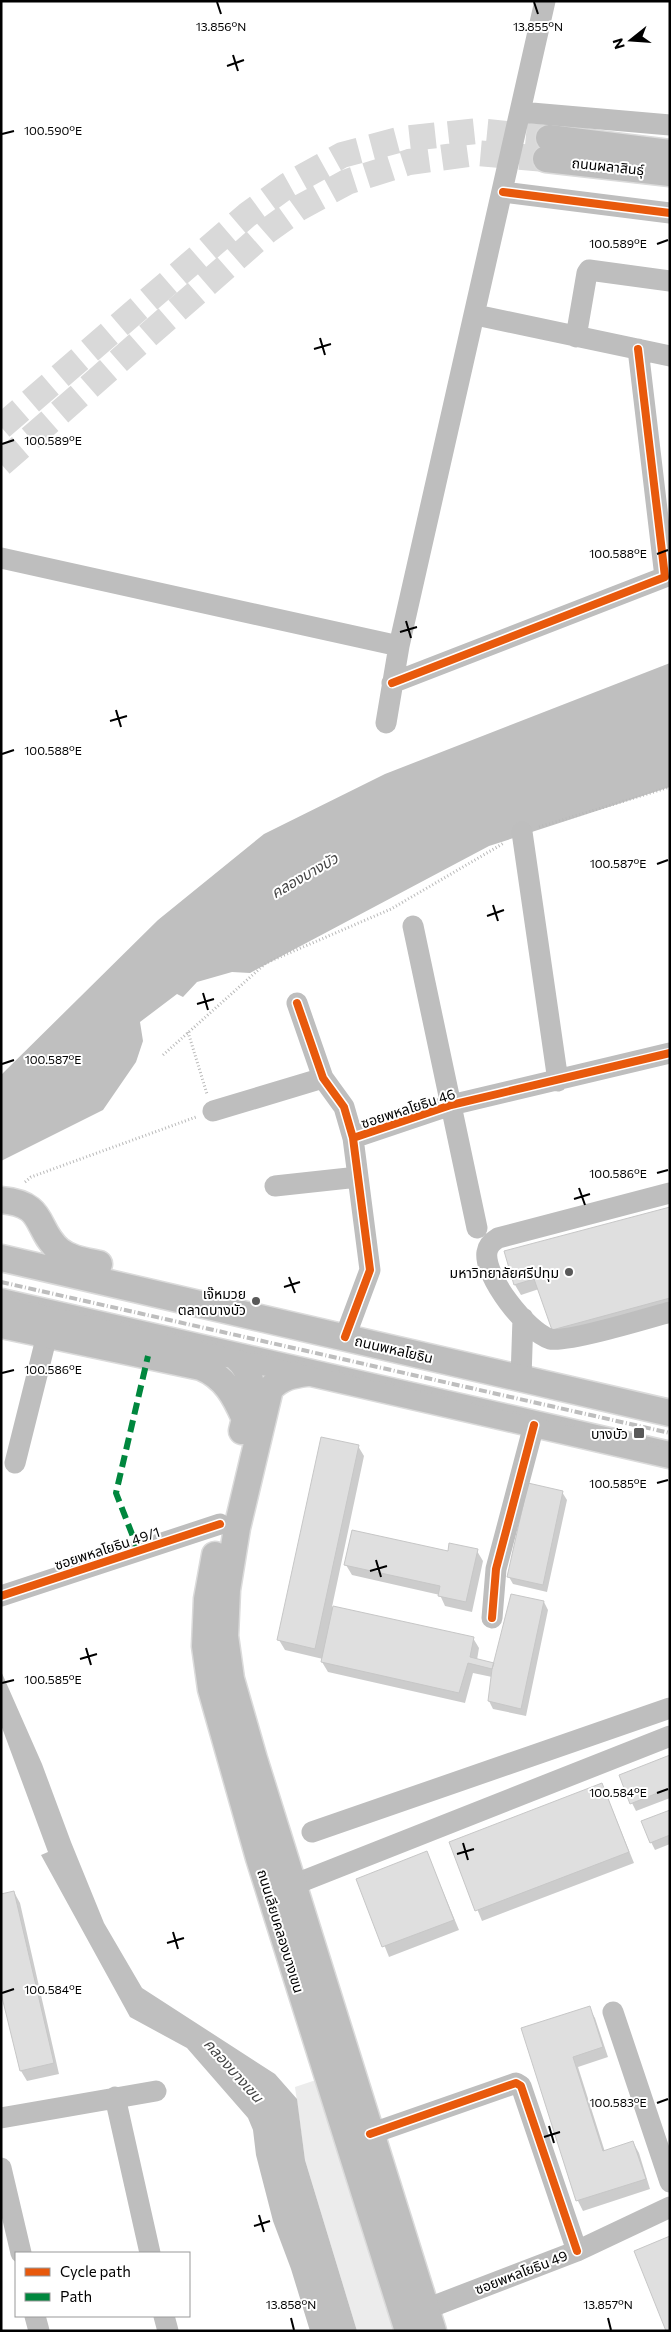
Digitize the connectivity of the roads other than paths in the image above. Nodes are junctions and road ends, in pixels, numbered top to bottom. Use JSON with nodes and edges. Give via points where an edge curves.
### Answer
{"nodes":[{"id":1,"x":545,"y":1,"type":"edge"},
{"id":2,"x":520,"y":112,"type":"junction"},
{"id":3,"x":670,"y":125,"type":"edge"},
{"id":4,"x":670,"y":152,"type":"edge"},
{"id":5,"x":670,"y":172,"type":"edge"},
{"id":6,"x":503,"y":192,"type":"junction"},
{"id":7,"x":670,"y":213,"type":"edge"},
{"id":8,"x":670,"y":281,"type":"edge"},
{"id":9,"x":476,"y":315,"type":"junction"},
{"id":10,"x":576,"y":337,"type":"junction"},
{"id":11,"x":638,"y":349,"type":"junction"},
{"id":12,"x":670,"y":356,"type":"edge"},
{"id":13,"x":1,"y":558,"type":"edge"},
{"id":14,"x":399,"y":646,"type":"junction"},
{"id":15,"x":392,"y":683,"type":"junction"},
{"id":16,"x":386,"y":723,"type":"dead end"},
{"id":17,"x":522,"y":832,"type":"road end"},
{"id":18,"x":413,"y":926,"type":"dead end"},
{"id":19,"x":297,"y":1003,"type":"dead end"},
{"id":20,"x":670,"y":1053,"type":"edge"},
{"id":21,"x":323,"y":1078,"type":"junction"},
{"id":22,"x":558,"y":1081,"type":"junction"},
{"id":23,"x":451,"y":1105,"type":"junction"},
{"id":24,"x":213,"y":1111,"type":"road end"},
{"id":25,"x":353,"y":1138,"type":"junction"},
{"id":26,"x":358,"y":1177,"type":"junction"},
{"id":27,"x":275,"y":1186,"type":"dead end"},
{"id":28,"x":670,"y":1193,"type":"edge"},
{"id":29,"x":2,"y":1200,"type":"edge"},
{"id":30,"x":477,"y":1228,"type":"dead end"},
{"id":31,"x":1,"y":1258,"type":"edge"},
{"id":32,"x":1,"y":1302,"type":"edge"},
{"id":33,"x":670,"y":1312,"type":"edge"},
{"id":34,"x":523,"y":1318,"type":"junction"},
{"id":35,"x":1,"y":1325,"type":"edge"},
{"id":36,"x":314,"y":1330,"type":"junction"},
{"id":37,"x":47,"y":1334,"type":"junction"},
{"id":38,"x":345,"y":1337,"type":"junction"},
{"id":39,"x":236,"y":1357,"type":"junction"},
{"id":40,"x":307,"y":1373,"type":"junction"},
{"id":41,"x":521,"y":1378,"type":"junction"},
{"id":42,"x":670,"y":1412,"type":"edge"},
{"id":43,"x":245,"y":1419,"type":"junction"},
{"id":44,"x":534,"y":1425,"type":"junction"},
{"id":45,"x":670,"y":1456,"type":"edge"},
{"id":46,"x":14,"y":1463,"type":"dead end"},
{"id":47,"x":229,"y":1526,"type":"junction"},
{"id":48,"x":224,"y":1556,"type":"junction"},
{"id":49,"x":2,"y":1596,"type":"edge"},
{"id":50,"x":492,"y":1618,"type":"dead end"},
{"id":51,"x":670,"y":1708,"type":"edge"},
{"id":52,"x":670,"y":1736,"type":"edge"},
{"id":53,"x":312,"y":1832,"type":"dead end"},
{"id":54,"x":293,"y":1885,"type":"junction"},
{"id":55,"x":613,"y":2012,"type":"dead end"},
{"id":56,"x":156,"y":2090,"type":"dead end"},
{"id":57,"x":116,"y":2097,"type":"junction"},
{"id":58,"x":1,"y":2118,"type":"edge"},
{"id":59,"x":370,"y":2134,"type":"junction"},
{"id":60,"x":1,"y":2168,"type":"edge"},
{"id":61,"x":670,"y":2182,"type":"edge"},
{"id":62,"x":670,"y":2207,"type":"edge"},
{"id":63,"x":577,"y":2251,"type":"junction"},
{"id":64,"x":21,"y":2252,"type":"edge"},
{"id":65,"x":150,"y":2252,"type":"edge"},
{"id":66,"x":35,"y":2317,"type":"edge"},
{"id":67,"x":164,"y":2317,"type":"edge"},
{"id":68,"x":430,"y":2320,"type":"edge"},
{"id":69,"x":39,"y":2331,"type":"edge"},
{"id":70,"x":168,"y":2331,"type":"edge"},
{"id":71,"x":408,"y":2331,"type":"edge"}],
"edges":[{"from":1,"to":2,"type":"street"},
{"from":2,"to":3,"type":"street"},
{"from":2,"to":6,"type":"street"},
{"from":4,"to":5,"type":"main road","name":"ถนนผลาสินธุ์","via":[[548,149]]},
{"from":6,"to":7,"type":"street"},
{"from":6,"to":9,"type":"street"},
{"from":8,"to":10,"type":"street","via":[[589,270]]},
{"from":9,"to":10,"type":"street"},
{"from":9,"to":14,"type":"street"},
{"from":10,"to":11,"type":"street"},
{"from":11,"to":12,"type":"street"},
{"from":11,"to":15,"type":"street","via":[[665,577]]},
{"from":13,"to":14,"type":"street"},
{"from":14,"to":15,"type":"street"},
{"from":15,"to":16,"type":"street"},
{"from":17,"to":22,"type":"street"},
{"from":18,"to":23,"type":"street"},
{"from":19,"to":21,"type":"street"},
{"from":20,"to":22,"type":"street","name":"ซอยพหลโยธิน 46"},
{"from":21,"to":24,"type":"street"},
{"from":21,"to":25,"type":"street","via":[[344,1107]]},
{"from":22,"to":23,"type":"street","name":"ซอยพหลโยธิน 46"},
{"from":23,"to":25,"type":"street","name":"ซอยพหลโยธิน 46"},
{"from":23,"to":30,"type":"street"},
{"from":25,"to":26,"type":"street","name":"ซอยพหลโยธิน 46"},
{"from":26,"to":27,"type":"street"},
{"from":26,"to":38,"type":"street","name":"ซอยพหลโยธิน 46","via":[[370,1270]]},
{"from":28,"to":34,"type":"street","via":[[498,1238],[490,1243],[486,1252],[492,1277],[501,1294]]},
{"from":29,"to":36,"type":"main road","via":[[33,1210],[52,1241],[68,1256],[273,1304],[289,1310]]},
{"from":31,"to":36,"type":"main road","name":"ถนนพหลโยธิน"},
{"from":32,"to":39,"type":"main road"},
{"from":33,"to":34,"type":"street","via":[[571,1338],[550,1339]]},
{"from":34,"to":41,"type":"street"},
{"from":35,"to":37,"type":"main road"},
{"from":36,"to":38,"type":"main road","name":"ถนนพหลโยธิน"},
{"from":37,"to":43,"type":"main road","via":[[200,1367],[214,1373],[237,1400]]},
{"from":37,"to":46,"type":"street"},
{"from":38,"to":41,"type":"main road","name":"ถนนพหลโยธิน"},
{"from":39,"to":40,"type":"main road"},
{"from":39,"to":43,"type":"main road","via":[[250,1375]]},
{"from":40,"to":44,"type":"main road"},
{"from":40,"to":47,"type":"main road","via":[[287,1376],[270,1389]]},
{"from":41,"to":42,"type":"main road","name":"ถนนพหลโยธิน"},
{"from":43,"to":47,"type":"main road"},
{"from":44,"to":45,"type":"main road"},
{"from":44,"to":50,"type":"street","via":[[496,1569]]},
{"from":47,"to":48,"type":"main road","name":"ถนนเลียบคลองบางเขน"},
{"from":47,"to":49,"type":"street","name":"ซอยพหลโยธิน 49/1"},
{"from":48,"to":54,"type":"main road","name":"ถนนเลียบคลองบางเขน","via":[[227,1590],[225,1636],[231,1679]]},
{"from":48,"to":71,"type":"main road","name":"ถนนเลียบคลองบางเขน","via":[[207,1599],[205,1646],[211,1689],[258,1858]]},
{"from":51,"to":53,"type":"street"},
{"from":52,"to":54,"type":"street"},
{"from":54,"to":59,"type":"main road","name":"ถนนเลียบคลองบางเขน"},
{"from":55,"to":61,"type":"street"},
{"from":56,"to":57,"type":"street"},
{"from":57,"to":58,"type":"street"},
{"from":57,"to":65,"type":"street"},
{"from":59,"to":63,"type":"street","via":[[516,2083],[521,2086]]},
{"from":59,"to":68,"type":"main road","name":"ถนนเลียบคลองบางเขน"},
{"from":60,"to":64,"type":"street"},
{"from":62,"to":63,"type":"street","name":"ซอยพหลโยธิน 49"},
{"from":63,"to":68,"type":"street","name":"ซอยพหลโยธิน 49"},
{"from":66,"to":69,"type":"street"},
{"from":67,"to":70,"type":"street"}]}
